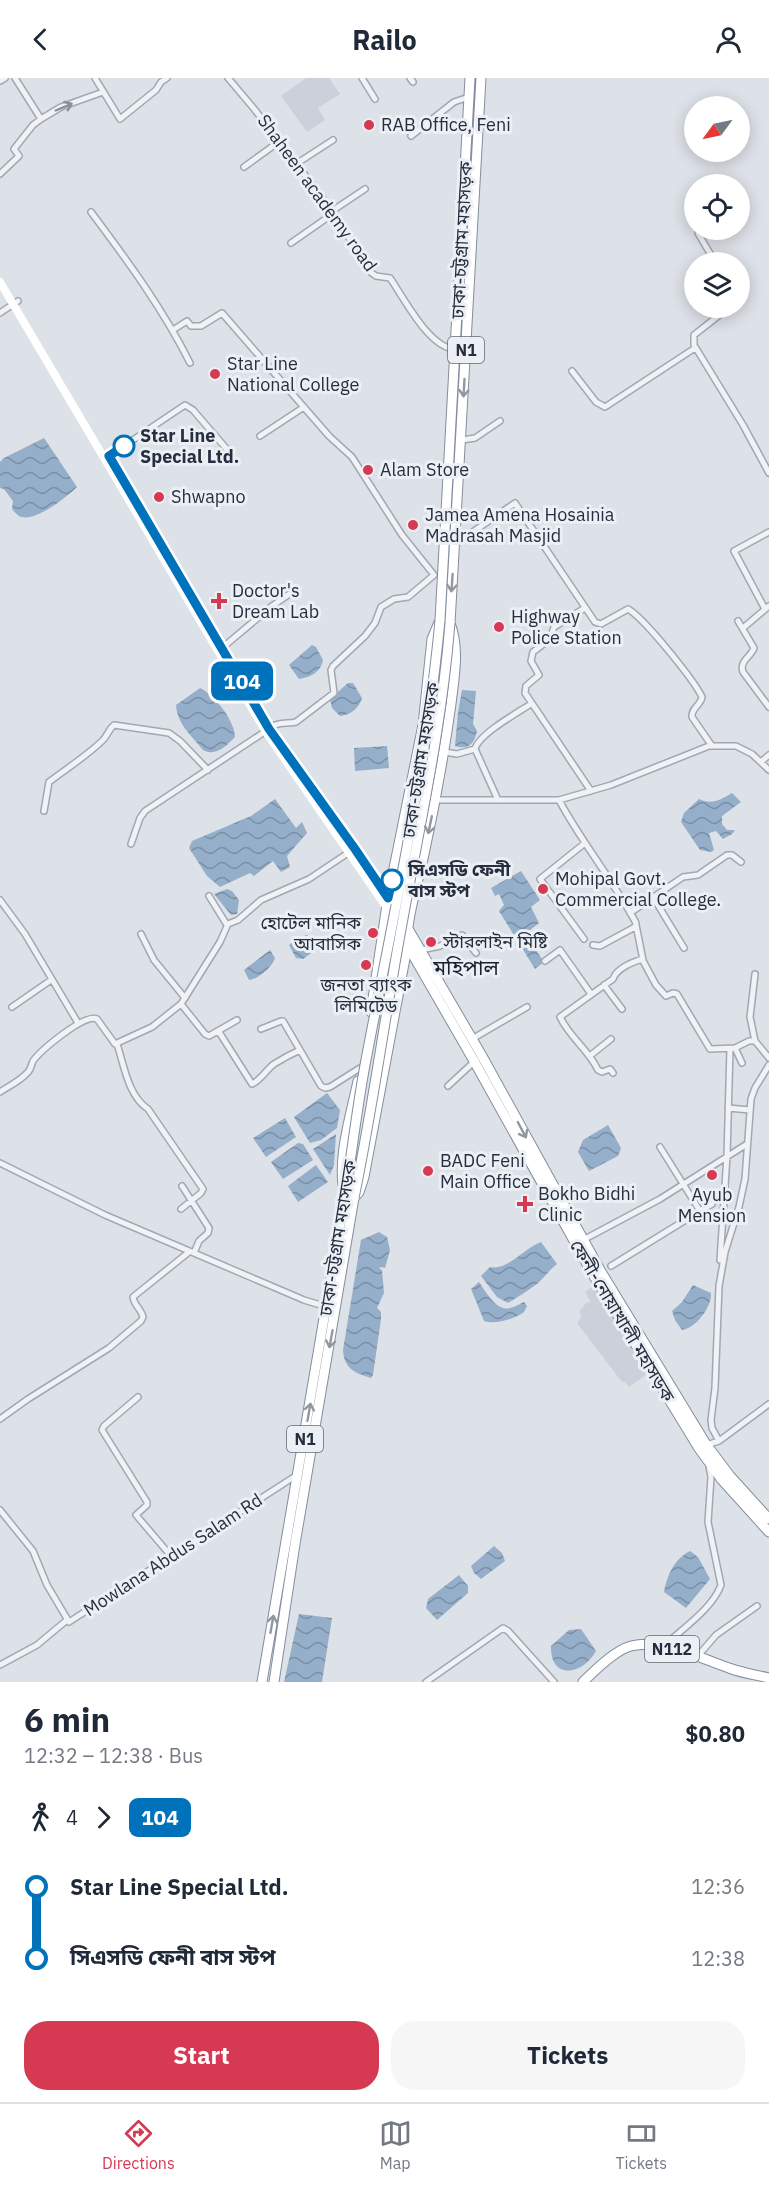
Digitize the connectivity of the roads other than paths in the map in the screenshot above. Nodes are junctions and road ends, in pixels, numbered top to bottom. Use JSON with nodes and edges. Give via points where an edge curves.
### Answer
{"nodes":[{"id":1,"x":5,"y":78,"type":"edge"},
{"id":2,"x":15,"y":78,"type":"edge"},
{"id":3,"x":95,"y":78,"type":"edge"},
{"id":4,"x":167,"y":78,"type":"edge"},
{"id":5,"x":228,"y":78,"type":"edge"},
{"id":6,"x":362,"y":78,"type":"edge"},
{"id":7,"x":470,"y":78,"type":"edge"},
{"id":8,"x":481,"y":78,"type":"edge"},
{"id":9,"x":0,"y":81,"type":"edge"},
{"id":10,"x":103,"y":92,"type":"junction"},
{"id":11,"x":469,"y":96,"type":"junction"},
{"id":12,"x":375,"y":99,"type":"dead end"},
{"id":13,"x":41,"y":119,"type":"junction"},
{"id":14,"x":411,"y":136,"type":"dead end"},
{"id":15,"x":333,"y":140,"type":"dead end"},
{"id":16,"x":279,"y":141,"type":"junction"},
{"id":17,"x":296,"y":164,"type":"junction"},
{"id":18,"x":244,"y":167,"type":"dead end"},
{"id":19,"x":0,"y":174,"type":"edge"},
{"id":20,"x":365,"y":189,"type":"dead end"},
{"id":21,"x":91,"y":212,"type":"dead end"},
{"id":22,"x":333,"y":212,"type":"junction"},
{"id":23,"x":291,"y":243,"type":"dead end"},
{"id":24,"x":0,"y":274,"type":"edge"},
{"id":25,"x":0,"y":282,"type":"edge"},
{"id":26,"x":16,"y":302,"type":"junction"},
{"id":27,"x":0,"y":313,"type":"edge"},
{"id":28,"x":717,"y":318,"type":"edge"},
{"id":29,"x":173,"y":330,"type":"junction"},
{"id":30,"x":695,"y":348,"type":"junction"},
{"id":31,"x":456,"y":350,"type":"junction"},
{"id":32,"x":189,"y":363,"type":"dead end"},
{"id":33,"x":572,"y":371,"type":"dead end"},
{"id":34,"x":304,"y":407,"type":"junction"},
{"id":35,"x":500,"y":421,"type":"dead end"},
{"id":36,"x":260,"y":436,"type":"dead end"},
{"id":37,"x":462,"y":440,"type":"junction"},
{"id":38,"x":231,"y":454,"type":"dead end"},
{"id":39,"x":109,"y":456,"type":"junction"},
{"id":40,"x":769,"y":473,"type":"edge"},
{"id":41,"x":769,"y":532,"type":"edge"},
{"id":42,"x":455,"y":544,"type":"junction"},
{"id":43,"x":291,"y":594,"type":"dead end"},
{"id":44,"x":767,"y":607,"type":"edge"},
{"id":45,"x":585,"y":608,"type":"junction"},
{"id":46,"x":440,"y":620,"type":"junction"},
{"id":47,"x":738,"y":621,"type":"dead end"},
{"id":48,"x":450,"y":623,"type":"junction"},
{"id":49,"x":742,"y":628,"type":"junction"},
{"id":50,"x":222,"y":648,"type":"junction"},
{"id":51,"x":531,"y":704,"type":"junction"},
{"id":52,"x":769,"y":707,"type":"edge"},
{"id":53,"x":268,"y":730,"type":"junction"},
{"id":54,"x":712,"y":746,"type":"junction"},
{"id":55,"x":475,"y":749,"type":"junction"},
{"id":56,"x":444,"y":752,"type":"junction"},
{"id":57,"x":769,"y":755,"type":"edge"},
{"id":58,"x":762,"y":761,"type":"junction"},
{"id":59,"x":208,"y":770,"type":"junction"},
{"id":60,"x":769,"y":770,"type":"edge"},
{"id":61,"x":591,"y":791,"type":"junction"},
{"id":62,"x":498,"y":800,"type":"junction"},
{"id":63,"x":559,"y":800,"type":"junction"},
{"id":64,"x":435,"y":801,"type":"junction"},
{"id":65,"x":44,"y":811,"type":"dead end"},
{"id":66,"x":585,"y":843,"type":"junction"},
{"id":67,"x":131,"y":844,"type":"dead end"},
{"id":68,"x":353,"y":850,"type":"junction"},
{"id":69,"x":741,"y":862,"type":"dead end"},
{"id":70,"x":209,"y":896,"type":"dead end"},
{"id":71,"x":653,"y":897,"type":"junction"},
{"id":72,"x":388,"y":898,"type":"junction"},
{"id":73,"x":0,"y":900,"type":"edge"},
{"id":74,"x":387,"y":908,"type":"junction"},
{"id":75,"x":630,"y":913,"type":"junction"},
{"id":76,"x":228,"y":925,"type":"junction"},
{"id":77,"x":636,"y":925,"type":"junction"},
{"id":78,"x":407,"y":927,"type":"junction"},
{"id":79,"x":141,"y":933,"type":"dead end"},
{"id":80,"x":584,"y":939,"type":"dead end"},
{"id":81,"x":406,"y":943,"type":"junction"},
{"id":82,"x":593,"y":945,"type":"dead end"},
{"id":83,"x":684,"y":948,"type":"dead end"},
{"id":84,"x":421,"y":951,"type":"junction"},
{"id":85,"x":476,"y":953,"type":"dead end"},
{"id":86,"x":643,"y":960,"type":"junction"},
{"id":87,"x":545,"y":961,"type":"dead end"},
{"id":88,"x":755,"y":974,"type":"dead end"},
{"id":89,"x":51,"y":980,"type":"junction"},
{"id":90,"x":604,"y":985,"type":"junction"},
{"id":91,"x":591,"y":994,"type":"junction"},
{"id":92,"x":183,"y":1001,"type":"junction"},
{"id":93,"x":12,"y":1007,"type":"dead end"},
{"id":94,"x":527,"y":1007,"type":"dead end"},
{"id":95,"x":622,"y":1009,"type":"dead end"},
{"id":96,"x":237,"y":1020,"type":"dead end"},
{"id":97,"x":78,"y":1023,"type":"junction"},
{"id":98,"x":261,"y":1029,"type":"dead end"},
{"id":99,"x":219,"y":1032,"type":"junction"},
{"id":100,"x":472,"y":1039,"type":"junction"},
{"id":101,"x":610,"y":1039,"type":"dead end"},
{"id":102,"x":755,"y":1041,"type":"junction"},
{"id":103,"x":117,"y":1044,"type":"junction"},
{"id":104,"x":732,"y":1049,"type":"junction"},
{"id":105,"x":300,"y":1050,"type":"junction"},
{"id":106,"x":591,"y":1054,"type":"junction"},
{"id":107,"x":769,"y":1058,"type":"edge"},
{"id":108,"x":478,"y":1059,"type":"junction"},
{"id":109,"x":742,"y":1063,"type":"dead end"},
{"id":110,"x":769,"y":1065,"type":"edge"},
{"id":111,"x":360,"y":1068,"type":"junction"},
{"id":112,"x":613,"y":1073,"type":"dead end"},
{"id":113,"x":448,"y":1086,"type":"dead end"},
{"id":114,"x":0,"y":1092,"type":"edge"},
{"id":115,"x":728,"y":1108,"type":"junction"},
{"id":116,"x":750,"y":1110,"type":"junction"},
{"id":117,"x":747,"y":1144,"type":"junction"},
{"id":118,"x":660,"y":1147,"type":"dead end"},
{"id":119,"x":727,"y":1156,"type":"junction"},
{"id":120,"x":0,"y":1163,"type":"edge"},
{"id":121,"x":683,"y":1183,"type":"junction"},
{"id":122,"x":182,"y":1186,"type":"dead end"},
{"id":123,"x":349,"y":1197,"type":"junction"},
{"id":124,"x":192,"y":1201,"type":"junction"},
{"id":125,"x":712,"y":1204,"type":"dead end"},
{"id":126,"x":181,"y":1209,"type":"dead end"},
{"id":127,"x":700,"y":1211,"type":"junction"},
{"id":128,"x":583,"y":1240,"type":"junction"},
{"id":129,"x":192,"y":1252,"type":"junction"},
{"id":130,"x":611,"y":1266,"type":"dead end"},
{"id":131,"x":719,"y":1269,"type":"dead end"},
{"id":132,"x":327,"y":1307,"type":"junction"},
{"id":133,"x":138,"y":1397,"type":"dead end"},
{"id":134,"x":769,"y":1404,"type":"edge"},
{"id":135,"x":0,"y":1419,"type":"edge"},
{"id":136,"x":718,"y":1441,"type":"junction"},
{"id":137,"x":706,"y":1444,"type":"junction"},
{"id":138,"x":709,"y":1463,"type":"junction"},
{"id":139,"x":299,"y":1474,"type":"junction"},
{"id":140,"x":0,"y":1510,"type":"edge"},
{"id":141,"x":769,"y":1519,"type":"edge"},
{"id":142,"x":769,"y":1532,"type":"edge"},
{"id":143,"x":171,"y":1556,"type":"junction"},
{"id":144,"x":757,"y":1606,"type":"dead end"},
{"id":145,"x":67,"y":1620,"type":"junction"},
{"id":146,"x":664,"y":1646,"type":"junction"},
{"id":147,"x":697,"y":1657,"type":"junction"},
{"id":148,"x":0,"y":1665,"type":"edge"},
{"id":149,"x":769,"y":1678,"type":"edge"},
{"id":150,"x":262,"y":1682,"type":"edge"},
{"id":151,"x":274,"y":1682,"type":"edge"},
{"id":152,"x":426,"y":1682,"type":"edge"},
{"id":153,"x":554,"y":1682,"type":"edge"},
{"id":154,"x":583,"y":1682,"type":"edge"}],
"edges":[{"from":1,"to":9,"type":"street"},
{"from":2,"to":13,"type":"street"},
{"from":3,"to":10,"type":"street"},
{"from":4,"to":10,"type":"street","via":[[120,119]]},
{"from":5,"to":16,"type":"street","name":"Shaheen academy road"},
{"from":6,"to":12,"type":"street"},
{"from":7,"to":11,"type":"highway","name":"ঢাকা-চট্টগ্রাম মহাসড়ক","number":"N1"},
{"from":8,"to":37,"type":"highway","name":"ঢাকা-চট্টগ্রাম মহাসড়ক","number":"N1","one_way":true},
{"from":13,"to":10,"type":"street","one_way":true},
{"from":11,"to":14,"type":"street","via":[[454,102]]},
{"from":11,"to":31,"type":"highway","name":"ঢাকা-চট্টগ্রাম মহাসড়ক","number":"N1"},
{"from":13,"to":19,"type":"street","via":[[14,149],[19,156]]},
{"from":15,"to":17,"type":"street"},
{"from":16,"to":17,"type":"street","name":"Shaheen academy road"},
{"from":16,"to":18,"type":"street"},
{"from":17,"to":22,"type":"street","name":"Shaheen academy road"},
{"from":20,"to":22,"type":"street"},
{"from":21,"to":29,"type":"street"},
{"from":22,"to":23,"type":"street"},
{"from":22,"to":31,"type":"street","name":"Shaheen academy road","via":[[369,271],[390,278],[431,339]]},
{"from":24,"to":26,"type":"main road"},
{"from":25,"to":26,"type":"main road"},
{"from":26,"to":27,"type":"street"},
{"from":26,"to":39,"type":"main road"},
{"from":26,"to":53,"type":"main road"},
{"from":28,"to":30,"type":"street","via":[[694,335]]},
{"from":29,"to":32,"type":"street"},
{"from":29,"to":34,"type":"street","via":[[187,321],[191,326],[201,326],[222,313]]},
{"from":30,"to":33,"type":"street","via":[[604,407]]},
{"from":30,"to":40,"type":"street"},
{"from":31,"to":46,"type":"highway","name":"ঢাকা-চট্টগ্রাম মহাসড়ক","number":"N1"},
{"from":34,"to":36,"type":"street"},
{"from":34,"to":53,"type":"street","via":[[352,457],[402,535],[434,575],[408,597],[381,607],[375,623],[333,666],[334,693],[296,722],[282,722]]},
{"from":35,"to":37,"type":"street","via":[[475,438]]},
{"from":37,"to":42,"type":"highway","name":"ঢাকা-চট্টগ্রাম মহাসড়ক","number":"N1"},
{"from":38,"to":39,"type":"street","via":[[185,405]]},
{"from":39,"to":50,"type":"main road"},
{"from":41,"to":44,"type":"street","via":[[734,551]]},
{"from":42,"to":45,"type":"street","via":[[515,503]]},
{"from":42,"to":48,"type":"highway","name":"ঢাকা-চট্টগ্রাম মহাসড়ক","number":"N1","one_way":true},
{"from":43,"to":50,"type":"street"},
{"from":44,"to":49,"type":"street"},
{"from":45,"to":51,"type":"street","via":[[555,626],[550,639],[533,652],[531,661],[539,675],[526,686],[525,696]]},
{"from":45,"to":54,"type":"street","via":[[598,624],[628,609],[645,625],[701,694],[702,701],[691,714]]},
{"from":46,"to":72,"type":"highway","via":[[432,639],[419,746]]},
{"from":46,"to":123,"type":"highway","name":"ঢাকা-চট্টগ্রাম মহাসড়ক","number":"N1","bridge":true,"via":[[434,690],[365,1067]]},
{"from":47,"to":49,"type":"street"},
{"from":48,"to":56,"type":"highway","via":[[456,664]]},
{"from":48,"to":123,"type":"highway","name":"ঢাকা-চট্টগ্রাম মহাসড়ক","number":"N1","bridge":true,"via":[[435,747]]},
{"from":49,"to":52,"type":"street","via":[[754,648],[741,669]]},
{"from":50,"to":53,"type":"main road"},
{"from":51,"to":55,"type":"street","via":[[484,736]]},
{"from":51,"to":61,"type":"street"},
{"from":53,"to":59,"type":"street"},
{"from":53,"to":68,"type":"main road"},
{"from":54,"to":58,"type":"street","via":[[736,746]]},
{"from":54,"to":61,"type":"street"},
{"from":55,"to":56,"type":"street","via":[[457,754]]},
{"from":55,"to":62,"type":"street"},
{"from":56,"to":64,"type":"highway"},
{"from":57,"to":58,"type":"street"},
{"from":58,"to":60,"type":"street"},
{"from":59,"to":65,"type":"street","via":[[169,733],[114,725],[101,742],[49,782]]},
{"from":59,"to":67,"type":"street","via":[[141,814]]},
{"from":61,"to":63,"type":"street"},
{"from":62,"to":63,"type":"street"},
{"from":62,"to":64,"type":"street"},
{"from":63,"to":66,"type":"street"},
{"from":64,"to":78,"type":"highway","one_way":true},
{"from":66,"to":75,"type":"street"},
{"from":66,"to":80,"type":"street","via":[[540,879]]},
{"from":68,"to":72,"type":"main road"},
{"from":68,"to":74,"type":"main road"},
{"from":68,"to":76,"type":"street","via":[[309,879],[261,900]]},
{"from":69,"to":71,"type":"street","via":[[727,855],[698,875],[683,877]]},
{"from":70,"to":76,"type":"street"},
{"from":71,"to":75,"type":"street"},
{"from":71,"to":83,"type":"street"},
{"from":72,"to":74,"type":"highway"},
{"from":72,"to":78,"type":"highway","name":"ফেনী-নোয়াখালী মহাসড়ক"},
{"from":73,"to":89,"type":"street"},
{"from":74,"to":81,"type":"highway","name":"ফেনী-নোয়াখালী মহাসড়ক"},
{"from":74,"to":111,"type":"highway"},
{"from":75,"to":77,"type":"street"},
{"from":76,"to":92,"type":"street"},
{"from":77,"to":82,"type":"street","via":[[600,946]]},
{"from":77,"to":86,"type":"street"},
{"from":78,"to":81,"type":"highway"},
{"from":78,"to":84,"type":"highway","name":"ফেনী-নোয়াখালী মহাসড়ক"},
{"from":79,"to":92,"type":"street","via":[[154,960]]},
{"from":81,"to":108,"type":"highway","name":"ফেনী-নোয়াখালী মহাসড়ক"},
{"from":81,"to":123,"type":"highway","via":[[364,1177],[359,1192]]},
{"from":84,"to":85,"type":"street","via":[[462,935]]},
{"from":84,"to":100,"type":"highway","name":"ফেনী-নোয়াখালী মহাসড়ক"},
{"from":86,"to":90,"type":"street","via":[[616,972]]},
{"from":86,"to":104,"type":"street","via":[[666,996],[677,994],[710,1049]]},
{"from":87,"to":91,"type":"street","via":[[560,950]]},
{"from":88,"to":102,"type":"street","via":[[750,1017]]},
{"from":89,"to":93,"type":"street"},
{"from":89,"to":97,"type":"street"},
{"from":90,"to":91,"type":"street"},
{"from":90,"to":95,"type":"street"},
{"from":91,"to":106,"type":"street","via":[[560,1017],[577,1043]]},
{"from":92,"to":99,"type":"street","via":[[205,1034]]},
{"from":92,"to":103,"type":"street","via":[[152,1027]]},
{"from":94,"to":100,"type":"street"},
{"from":96,"to":99,"type":"street"},
{"from":97,"to":103,"type":"street","via":[[96,1017]]},
{"from":97,"to":114,"type":"street","via":[[33,1061],[25,1076]]},
{"from":98,"to":105,"type":"street","via":[[280,1020]]},
{"from":99,"to":105,"type":"street","via":[[252,1084]]},
{"from":100,"to":108,"type":"highway","name":"ফেনী-নোয়াখালী মহাসড়ক"},
{"from":101,"to":106,"type":"street"},
{"from":102,"to":104,"type":"street"},
{"from":102,"to":107,"type":"street"},
{"from":103,"to":124,"type":"street","via":[[131,1088],[201,1184],[201,1193]]},
{"from":104,"to":109,"type":"street"},
{"from":104,"to":115,"type":"street"},
{"from":105,"to":111,"type":"street","via":[[324,1088]]},
{"from":106,"to":112,"type":"street","via":[[598,1070],[610,1069]]},
{"from":108,"to":113,"type":"street"},
{"from":108,"to":128,"type":"highway","name":"ফেনী-নোয়াখালী মহাসড়ক","one_way":true},
{"from":108,"to":138,"type":"highway","name":"ফেনী-নোয়াখালী মহাসড়ক","via":[[592,1273]]},
{"from":110,"to":116,"type":"street","via":[[755,1088]]},
{"from":111,"to":123,"type":"highway","via":[[342,1166],[342,1184]]},
{"from":115,"to":116,"type":"street"},
{"from":115,"to":119,"type":"street"},
{"from":116,"to":117,"type":"street"},
{"from":117,"to":119,"type":"street"},
{"from":117,"to":136,"type":"street","via":[[745,1179],[719,1287],[711,1420]]},
{"from":118,"to":121,"type":"street"},
{"from":119,"to":121,"type":"street"},
{"from":119,"to":131,"type":"street"},
{"from":120,"to":129,"type":"street","via":[[105,1215]]},
{"from":121,"to":127,"type":"street"},
{"from":121,"to":128,"type":"street"},
{"from":122,"to":124,"type":"street"},
{"from":123,"to":132,"type":"highway","name":"ঢাকা-চট্টগ্রাম মহাসড়ক","number":"N1"},
{"from":123,"to":151,"type":"highway","name":"ঢাকা-চট্টগ্রাম মহাসড়ক","number":"N1","one_way":true},
{"from":124,"to":126,"type":"street"},
{"from":124,"to":129,"type":"street","via":[[210,1230]]},
{"from":125,"to":127,"type":"street"},
{"from":127,"to":130,"type":"street"},
{"from":128,"to":137,"type":"highway","name":"ফেনী-নোয়াখালী মহাসড়ক"},
{"from":129,"to":132,"type":"street"},
{"from":129,"to":135,"type":"street","via":[[133,1297],[142,1313],[141,1321],[109,1348]]},
{"from":139,"to":132,"type":"highway","name":"ঢাকা-চট্টগ্রাম মহাসড়ক","number":"N1","one_way":true},
{"from":133,"to":143,"type":"street","via":[[102,1430],[147,1502],[136,1515]]},
{"from":134,"to":136,"type":"street"},
{"from":136,"to":137,"type":"street"},
{"from":137,"to":138,"type":"street"},
{"from":137,"to":141,"type":"highway","name":"ফেনী-নোয়াখালী মহাসড়ক"},
{"from":138,"to":142,"type":"highway","name":"ফেনী-নোয়াখালী মহাসড়ক"},
{"from":138,"to":146,"type":"street","via":[[708,1522],[721,1585],[718,1595]]},
{"from":139,"to":143,"type":"street","name":"Mowlana Abdus Salam Rd"},
{"from":150,"to":139,"type":"highway","name":"ঢাকা-চট্টগ্রাম মহাসড়ক","number":"N1","one_way":true},
{"from":140,"to":145,"type":"street","name":"Mowlana Abdus Salam Rd","via":[[33,1551]]},
{"from":143,"to":145,"type":"street","name":"Mowlana Abdus Salam Rd"},
{"from":144,"to":147,"type":"street","via":[[716,1635]]},
{"from":145,"to":148,"type":"street","via":[[37,1645]]},
{"from":146,"to":147,"type":"highway","number":"N112"},
{"from":146,"to":154,"type":"highway","number":"N112","via":[[628,1647]]},
{"from":147,"to":149,"type":"highway","number":"N112"},
{"from":152,"to":153,"type":"street","via":[[503,1628]]}]}
